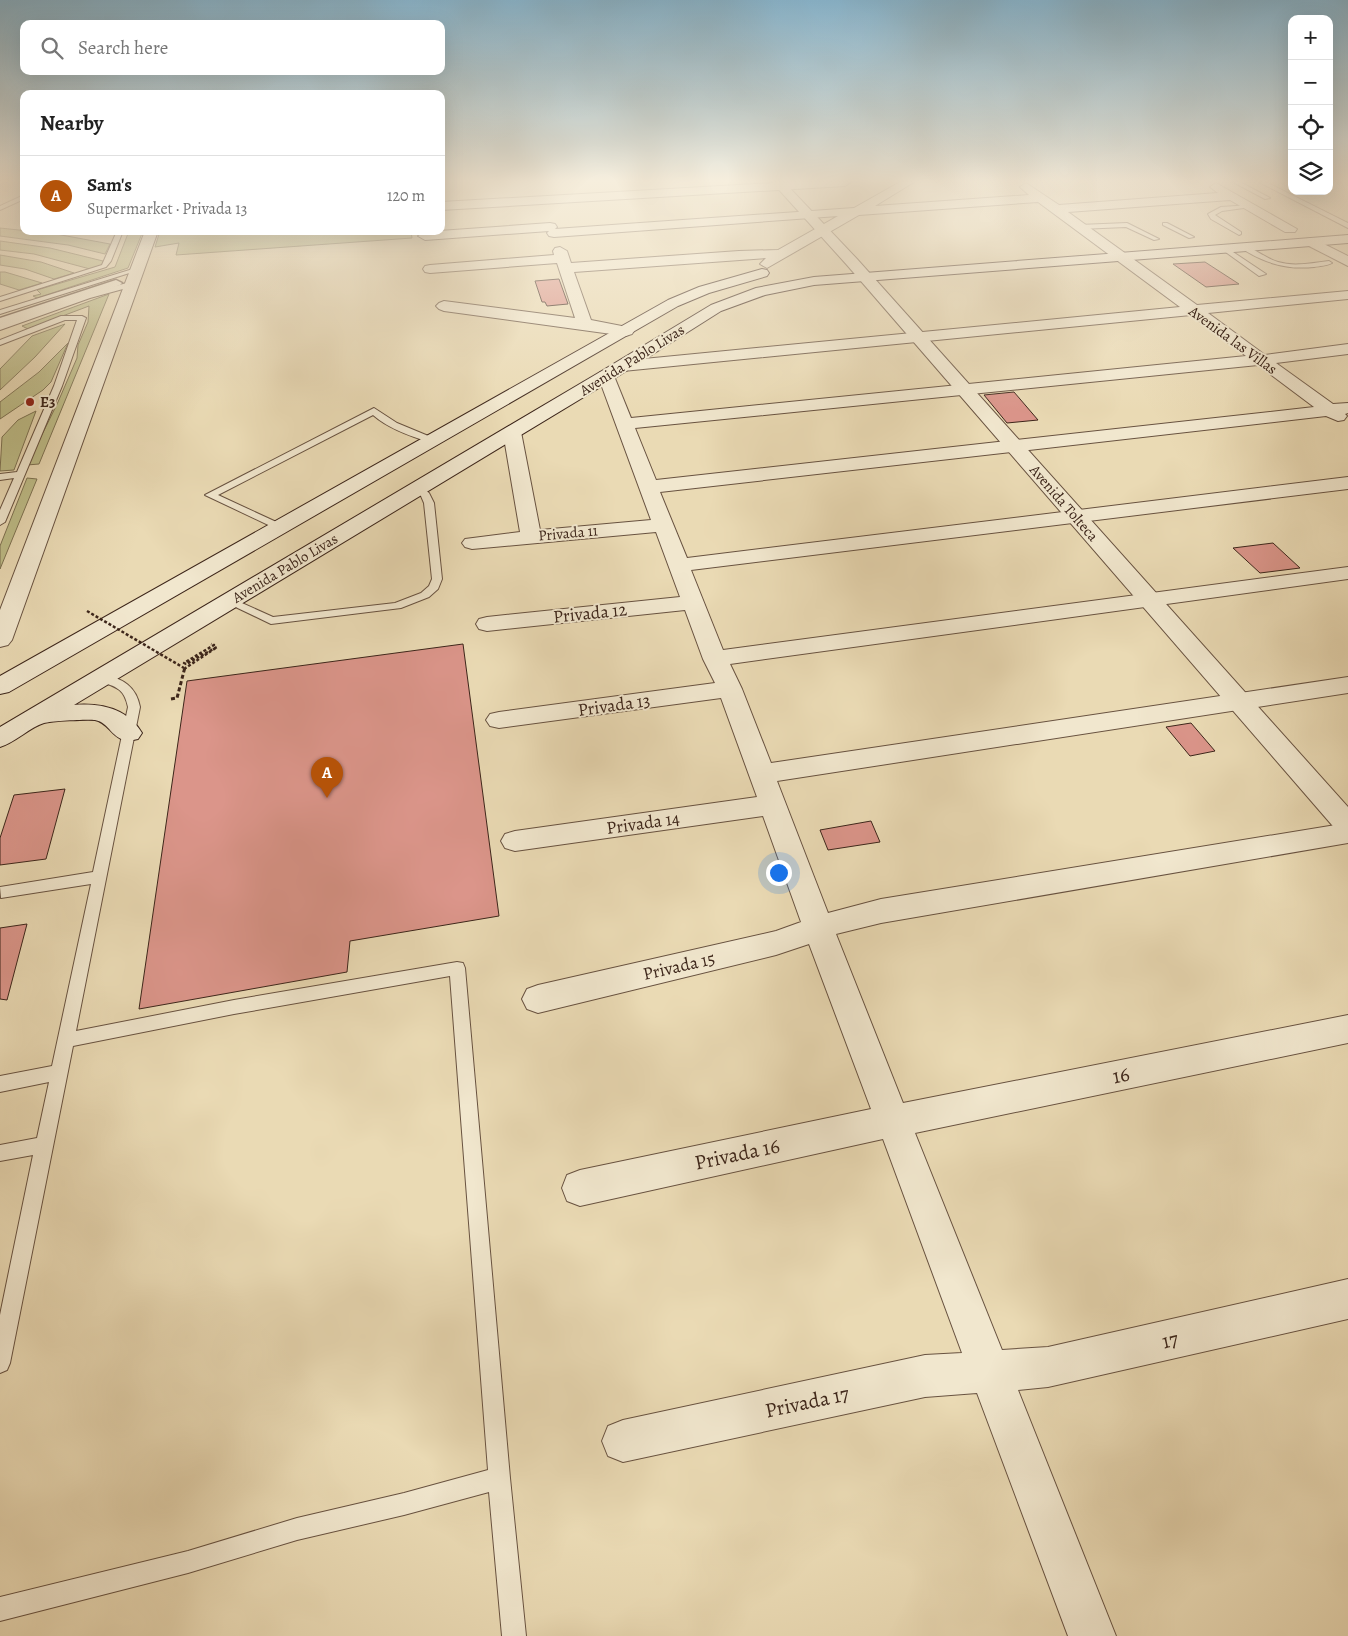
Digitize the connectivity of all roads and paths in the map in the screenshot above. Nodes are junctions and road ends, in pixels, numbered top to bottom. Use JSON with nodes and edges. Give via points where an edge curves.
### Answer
{"nodes":[{"id":1,"x":109,"y":258,"type":"edge"},
{"id":2,"x":138,"y":258,"type":"edge"},
{"id":3,"x":563,"y":258,"type":"edge"},
{"id":4,"x":666,"y":258,"type":"edge"},
{"id":5,"x":775,"y":258,"type":"edge"},
{"id":6,"x":854,"y":258,"type":"edge"},
{"id":7,"x":962,"y":258,"type":"edge"},
{"id":8,"x":1136,"y":258,"type":"edge"},
{"id":9,"x":1243,"y":258,"type":"edge"},
{"id":10,"x":1265,"y":258,"type":"edge"},
{"id":11,"x":565,"y":263,"type":"junction"},
{"id":12,"x":1329,"y":263,"type":"dead end"},
{"id":13,"x":863,"y":266,"type":"junction"},
{"id":14,"x":430,"y":268,"type":"dead end"},
{"id":15,"x":762,"y":273,"type":"junction"},
{"id":16,"x":1262,"y":274,"type":"dead end"},
{"id":17,"x":128,"y":278,"type":"junction"},
{"id":18,"x":1348,"y":295,"type":"edge"},
{"id":19,"x":0,"y":299,"type":"edge"},
{"id":20,"x":444,"y":306,"type":"dead end"},
{"id":21,"x":1191,"y":309,"type":"junction"},
{"id":22,"x":0,"y":312,"type":"edge"},
{"id":23,"x":585,"y":324,"type":"junction"},
{"id":24,"x":1,"y":326,"type":"edge"},
{"id":25,"x":626,"y":331,"type":"junction"},
{"id":26,"x":20,"y":336,"type":"junction"},
{"id":27,"x":918,"y":338,"type":"junction"},
{"id":28,"x":0,"y":343,"type":"edge"},
{"id":29,"x":1348,"y":348,"type":"edge"},
{"id":30,"x":1260,"y":360,"type":"junction"},
{"id":31,"x":615,"y":371,"type":"junction"},
{"id":32,"x":963,"y":389,"type":"junction"},
{"id":33,"x":1348,"y":408,"type":"edge"},
{"id":34,"x":1329,"y":410,"type":"junction"},
{"id":35,"x":626,"y":424,"type":"junction"},
{"id":36,"x":1348,"y":424,"type":"edge"},
{"id":37,"x":512,"y":432,"type":"junction"},
{"id":38,"x":433,"y":440,"type":"junction"},
{"id":39,"x":1015,"y":447,"type":"junction"},
{"id":40,"x":379,"y":471,"type":"junction"},
{"id":41,"x":20,"y":474,"type":"junction"},
{"id":42,"x":0,"y":477,"type":"edge"},
{"id":43,"x":1348,"y":483,"type":"edge"},
{"id":44,"x":649,"y":487,"type":"junction"},
{"id":45,"x":419,"y":488,"type":"junction"},
{"id":46,"x":1076,"y":517,"type":"junction"},
{"id":47,"x":0,"y":522,"type":"edge"},
{"id":48,"x":664,"y":525,"type":"junction"},
{"id":49,"x":281,"y":528,"type":"junction"},
{"id":50,"x":531,"y":536,"type":"junction"},
{"id":51,"x":254,"y":543,"type":"junction"},
{"id":52,"x":472,"y":543,"type":"dead end"},
{"id":53,"x":679,"y":565,"type":"junction"},
{"id":54,"x":1348,"y":573,"type":"edge"},
{"id":55,"x":1150,"y":600,"type":"junction"},
{"id":56,"x":229,"y":601,"type":"junction"},
{"id":57,"x":693,"y":602,"type":"junction"},
{"id":58,"x":87,"y":611,"type":"dead end"},
{"id":59,"x":487,"y":624,"type":"dead end"},
{"id":60,"x":0,"y":640,"type":"edge"},
{"id":61,"x":212,"y":645,"type":"dead end"},
{"id":62,"x":62,"y":651,"type":"junction"},
{"id":63,"x":715,"y":659,"type":"junction"},
{"id":64,"x":184,"y":668,"type":"junction"},
{"id":65,"x":103,"y":678,"type":"junction"},
{"id":66,"x":0,"y":686,"type":"edge"},
{"id":67,"x":1348,"y":686,"type":"edge"},
{"id":68,"x":730,"y":689,"type":"junction"},
{"id":69,"x":171,"y":699,"type":"dead end"},
{"id":70,"x":1239,"y":702,"type":"junction"},
{"id":71,"x":35,"y":716,"type":"junction"},
{"id":72,"x":499,"y":720,"type":"dead end"},
{"id":73,"x":129,"y":733,"type":"junction"},
{"id":74,"x":0,"y":738,"type":"edge"},
{"id":75,"x":760,"y":774,"type":"junction"},
{"id":76,"x":771,"y":804,"type":"junction"},
{"id":77,"x":1348,"y":824,"type":"edge"},
{"id":78,"x":1348,"y":833,"type":"edge"},
{"id":79,"x":515,"y":842,"type":"dead end"},
{"id":80,"x":100,"y":877,"type":"junction"},
{"id":81,"x":1,"y":892,"type":"edge"},
{"id":82,"x":819,"y":929,"type":"junction"},
{"id":83,"x":538,"y":999,"type":"dead end"},
{"id":84,"x":1348,"y":1029,"type":"edge"},
{"id":85,"x":66,"y":1040,"type":"junction"},
{"id":86,"x":59,"y":1072,"type":"junction"},
{"id":87,"x":0,"y":1084,"type":"edge"},
{"id":88,"x":893,"y":1121,"type":"junction"},
{"id":89,"x":44,"y":1145,"type":"junction"},
{"id":90,"x":0,"y":1153,"type":"edge"},
{"id":91,"x":580,"y":1188,"type":"dead end"},
{"id":92,"x":1348,"y":1300,"type":"edge"},
{"id":93,"x":0,"y":1363,"type":"edge"},
{"id":94,"x":991,"y":1370,"type":"junction"},
{"id":95,"x":623,"y":1441,"type":"dead end"},
{"id":96,"x":499,"y":1478,"type":"junction"},
{"id":97,"x":0,"y":1609,"type":"edge"},
{"id":98,"x":514,"y":1636,"type":"edge"},
{"id":99,"x":1092,"y":1636,"type":"edge"}],
"edges":[{"from":1,"to":19,"type":"lane","via":[[104,266]]},
{"from":2,"to":17,"type":"street"},
{"from":3,"to":11,"type":"street"},
{"from":4,"to":11,"type":"street"},
{"from":5,"to":15,"type":"street"},
{"from":6,"to":13,"type":"street","name":"Avenida Tolteca"},
{"from":7,"to":13,"type":"street","name":"Avenida Pablo Livas"},
{"from":8,"to":21,"type":"street","name":"Avenida las Villas"},
{"from":9,"to":16,"type":"lane"},
{"from":10,"to":12,"type":"lane","via":[[1285,267]]},
{"from":11,"to":14,"type":"street"},
{"from":11,"to":23,"type":"street"},
{"from":13,"to":15,"type":"street","name":"Avenida Pablo Livas"},
{"from":13,"to":27,"type":"street","name":"Avenida Tolteca"},
{"from":13,"to":31,"type":"street","name":"Avenida Pablo Livas","via":[[738,298],[716,308]]},
{"from":15,"to":25,"type":"street","name":"Avenida Pablo Livas","via":[[673,303]]},
{"from":17,"to":22,"type":"lane"},
{"from":17,"to":24,"type":"street"},
{"from":17,"to":60,"type":"street"},
{"from":18,"to":21,"type":"street"},
{"from":20,"to":23,"type":"street"},
{"from":21,"to":27,"type":"street"},
{"from":21,"to":30,"type":"street","name":"Avenida las Villas"},
{"from":23,"to":25,"type":"street"},
{"from":24,"to":26,"type":"lane"},
{"from":25,"to":38,"type":"street","name":"Avenida Pablo Livas"},
{"from":26,"to":28,"type":"lane"},
{"from":26,"to":41,"type":"lane","via":[[64,318],[82,318],[58,386]]},
{"from":27,"to":31,"type":"street"},
{"from":27,"to":32,"type":"street","name":"Avenida Tolteca"},
{"from":29,"to":30,"type":"street"},
{"from":30,"to":32,"type":"street"},
{"from":30,"to":34,"type":"street","name":"Avenida las Villas"},
{"from":31,"to":35,"type":"street"},
{"from":31,"to":37,"type":"street","name":"Avenida Pablo Livas"},
{"from":32,"to":35,"type":"street"},
{"from":32,"to":39,"type":"street","name":"Avenida Tolteca"},
{"from":33,"to":34,"type":"street"},
{"from":34,"to":36,"type":"street","name":"Avenida las Villas"},
{"from":34,"to":39,"type":"street"},
{"from":35,"to":44,"type":"street"},
{"from":37,"to":45,"type":"street","name":"Avenida Pablo Livas"},
{"from":37,"to":50,"type":"street"},
{"from":38,"to":40,"type":"street","name":"Avenida Pablo Livas"},
{"from":38,"to":49,"type":"lane","via":[[396,426],[374,411],[210,495]]},
{"from":39,"to":44,"type":"street"},
{"from":39,"to":46,"type":"street","name":"Avenida Tolteca"},
{"from":40,"to":45,"type":"street"},
{"from":40,"to":49,"type":"street","name":"Avenida Pablo Livas"},
{"from":41,"to":42,"type":"lane"},
{"from":41,"to":47,"type":"lane"},
{"from":43,"to":46,"type":"street"},
{"from":44,"to":48,"type":"street"},
{"from":45,"to":56,"type":"street","name":"Avenida Pablo Livas"},
{"from":45,"to":56,"type":"lane","via":[[429,503],[437,578],[434,587],[425,595],[397,606],[271,621]]},
{"from":46,"to":53,"type":"street"},
{"from":46,"to":55,"type":"street","name":"Avenida Tolteca"},
{"from":48,"to":50,"type":"street","name":"Privada 11"},
{"from":48,"to":53,"type":"street"},
{"from":49,"to":51,"type":"street","name":"Avenida Pablo Livas"},
{"from":50,"to":52,"type":"street","name":"Privada 11"},
{"from":51,"to":62,"type":"street","name":"Avenida Pablo Livas"},
{"from":51,"to":65,"type":"street","via":[[240,572],[227,585],[145,639]]},
{"from":53,"to":57,"type":"street"},
{"from":54,"to":55,"type":"street"},
{"from":55,"to":63,"type":"street"},
{"from":55,"to":70,"type":"street","name":"Avenida Tolteca"},
{"from":56,"to":65,"type":"street","name":"Avenida Pablo Livas"},
{"from":57,"to":59,"type":"street","name":"Privada 12"},
{"from":57,"to":63,"type":"street"},
{"from":58,"to":64,"type":"path","bridge":true},
{"from":61,"to":64,"type":"path","via":[[184,664],[217,647]]},
{"from":62,"to":65,"type":"street"},
{"from":62,"to":66,"type":"street","name":"Avenida Pablo Livas"},
{"from":63,"to":68,"type":"street"},
{"from":64,"to":69,"type":"path","via":[[177,698]]},
{"from":65,"to":71,"type":"street","name":"Avenida Pablo Livas"},
{"from":65,"to":73,"type":"lane","via":[[124,686],[132,695],[134,707]]},
{"from":67,"to":70,"type":"street"},
{"from":68,"to":72,"type":"street","name":"Privada 13"},
{"from":68,"to":75,"type":"street"},
{"from":70,"to":75,"type":"street"},
{"from":70,"to":77,"type":"street","name":"Avenida Tolteca"},
{"from":71,"to":73,"type":"street","via":[[94,712],[106,715]]},
{"from":71,"to":74,"type":"street","name":"Avenida Pablo Livas"},
{"from":73,"to":80,"type":"lane"},
{"from":75,"to":76,"type":"street"},
{"from":76,"to":79,"type":"street","name":"Privada 14"},
{"from":76,"to":82,"type":"street"},
{"from":78,"to":82,"type":"street","name":"Privada 15","via":[[881,911]]},
{"from":80,"to":81,"type":"lane"},
{"from":80,"to":85,"type":"lane"},
{"from":82,"to":83,"type":"street","name":"Privada 15","via":[[776,943]]},
{"from":82,"to":88,"type":"street"},
{"from":84,"to":88,"type":"street","name":"16"},
{"from":85,"to":86,"type":"lane"},
{"from":85,"to":96,"type":"lane","via":[[458,968]]},
{"from":86,"to":87,"type":"lane"},
{"from":86,"to":89,"type":"lane"},
{"from":88,"to":91,"type":"street","name":"Privada 16"},
{"from":88,"to":94,"type":"street"},
{"from":89,"to":90,"type":"lane"},
{"from":89,"to":93,"type":"lane"},
{"from":92,"to":94,"type":"street","name":"17","via":[[1048,1367]]},
{"from":94,"to":95,"type":"street","name":"Privada 17","via":[[925,1376]]},
{"from":94,"to":99,"type":"street"},
{"from":96,"to":97,"type":"lane"},
{"from":96,"to":98,"type":"lane"}]}
